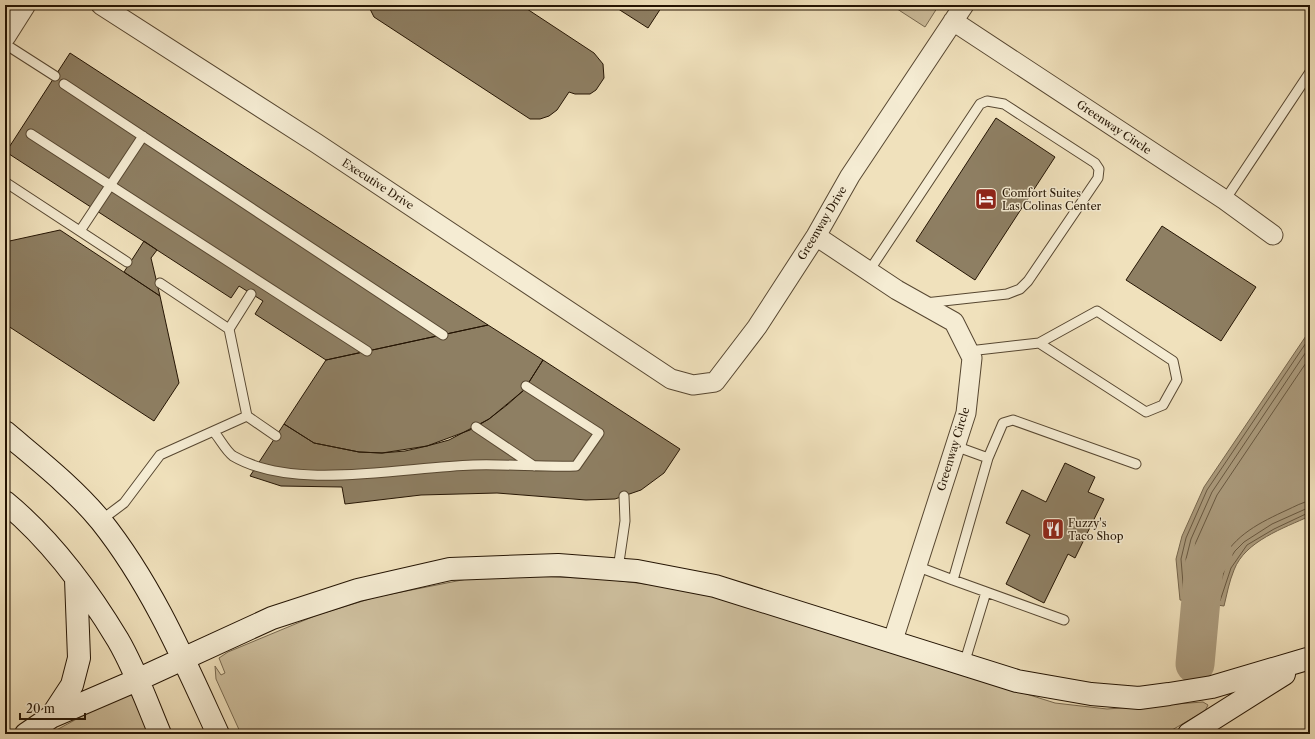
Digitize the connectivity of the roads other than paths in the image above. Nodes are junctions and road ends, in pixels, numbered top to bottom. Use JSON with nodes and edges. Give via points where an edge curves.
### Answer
{"nodes":[{"id":1,"x":24,"y":5,"type":"edge"},
{"id":2,"x":101,"y":5,"type":"edge"},
{"id":3,"x":964,"y":5,"type":"edge"},
{"id":4,"x":953,"y":21,"type":"junction"},
{"id":5,"x":5,"y":35,"type":"edge"},
{"id":6,"x":5,"y":44,"type":"edge"},
{"id":7,"x":1310,"y":72,"type":"edge"},
{"id":8,"x":55,"y":76,"type":"dead end"},
{"id":9,"x":64,"y":84,"type":"dead end"},
{"id":10,"x":31,"y":134,"type":"dead end"},
{"id":11,"x":143,"y":136,"type":"junction"},
{"id":12,"x":5,"y":182,"type":"edge"},
{"id":13,"x":110,"y":185,"type":"junction"},
{"id":14,"x":1225,"y":200,"type":"junction"},
{"id":15,"x":80,"y":231,"type":"junction"},
{"id":16,"x":1273,"y":235,"type":"dead end"},
{"id":17,"x":816,"y":236,"type":"junction"},
{"id":18,"x":127,"y":262,"type":"dead end"},
{"id":19,"x":869,"y":271,"type":"junction"},
{"id":20,"x":160,"y":283,"type":"dead end"},
{"id":21,"x":251,"y":294,"type":"dead end"},
{"id":22,"x":922,"y":304,"type":"junction"},
{"id":23,"x":228,"y":329,"type":"junction"},
{"id":24,"x":443,"y":335,"type":"dead end"},
{"id":25,"x":1039,"y":343,"type":"junction"},
{"id":26,"x":367,"y":351,"type":"dead end"},
{"id":27,"x":969,"y":351,"type":"junction"},
{"id":28,"x":653,"y":365,"type":"joint"},
{"id":29,"x":526,"y":386,"type":"dead end"},
{"id":30,"x":247,"y":416,"type":"junction"},
{"id":31,"x":476,"y":427,"type":"dead end"},
{"id":32,"x":5,"y":432,"type":"edge"},
{"id":33,"x":214,"y":432,"type":"junction"},
{"id":34,"x":276,"y":436,"type":"dead end"},
{"id":35,"x":955,"y":446,"type":"junction"},
{"id":36,"x":988,"y":458,"type":"junction"},
{"id":37,"x":1136,"y":464,"type":"dead end"},
{"id":38,"x":535,"y":466,"type":"junction"},
{"id":39,"x":624,"y":496,"type":"dead end"},
{"id":40,"x":5,"y":502,"type":"edge"},
{"id":41,"x":100,"y":521,"type":"junction"},
{"id":42,"x":916,"y":566,"type":"junction"},
{"id":43,"x":618,"y":569,"type":"junction"},
{"id":44,"x":76,"y":578,"type":"junction"},
{"id":45,"x":953,"y":580,"type":"junction"},
{"id":46,"x":986,"y":592,"type":"junction"},
{"id":47,"x":1064,"y":620,"type":"dead end"},
{"id":48,"x":892,"y":640,"type":"junction"},
{"id":49,"x":184,"y":658,"type":"junction"},
{"id":50,"x":1308,"y":658,"type":"edge"},
{"id":51,"x":964,"y":664,"type":"junction"},
{"id":52,"x":137,"y":680,"type":"junction"},
{"id":53,"x":51,"y":717,"type":"junction"},
{"id":54,"x":26,"y":734,"type":"edge"},
{"id":55,"x":160,"y":734,"type":"edge"},
{"id":56,"x":218,"y":734,"type":"edge"},
{"id":57,"x":1189,"y":734,"type":"edge"}],
"edges":[{"from":1,"to":5,"type":"main road"},
{"from":2,"to":28,"type":"street","name":"Executive Drive"},
{"from":3,"to":4,"type":"street","name":"Greenway Drive"},
{"from":4,"to":14,"type":"street","name":"Greenway Circle"},
{"from":4,"to":17,"type":"street","name":"Greenway Drive","via":[[850,176]]},
{"from":6,"to":8,"type":"lane"},
{"from":7,"to":14,"type":"lane"},
{"from":9,"to":11,"type":"lane"},
{"from":10,"to":13,"type":"lane"},
{"from":11,"to":13,"type":"lane"},
{"from":11,"to":24,"type":"lane"},
{"from":12,"to":15,"type":"lane"},
{"from":13,"to":15,"type":"lane"},
{"from":13,"to":26,"type":"lane"},
{"from":14,"to":16,"type":"street","name":"Greenway Circle"},
{"from":15,"to":18,"type":"lane"},
{"from":17,"to":19,"type":"street","name":"Greenway Circle"},
{"from":17,"to":28,"type":"street","name":"Greenway Drive","via":[[757,327],[715,382],[692,386],[672,379]]},
{"from":19,"to":22,"type":"street","name":"Greenway Circle"},
{"from":19,"to":22,"type":"lane","via":[[980,104],[987,101],[1004,104],[1095,163],[1099,169],[1098,178],[1020,289],[1007,294]]},
{"from":20,"to":23,"type":"lane"},
{"from":21,"to":23,"type":"lane"},
{"from":22,"to":27,"type":"street","name":"Greenway Circle","via":[[954,322]]},
{"from":23,"to":30,"type":"lane"},
{"from":25,"to":25,"type":"lane","via":[[1146,412],[1163,405],[1177,380],[1173,361],[1097,311]]},
{"from":25,"to":27,"type":"lane"},
{"from":27,"to":35,"type":"street","name":"Greenway Circle","via":[[972,358],[966,413]]},
{"from":29,"to":38,"type":"lane","via":[[599,433],[576,466]]},
{"from":30,"to":33,"type":"lane"},
{"from":30,"to":34,"type":"lane"},
{"from":31,"to":38,"type":"lane"},
{"from":32,"to":41,"type":"main road","via":[[57,476]]},
{"from":33,"to":38,"type":"lane","via":[[232,455],[264,468],[310,476],[473,465]]},
{"from":33,"to":41,"type":"lane","via":[[160,455],[124,503]]},
{"from":35,"to":36,"type":"lane"},
{"from":35,"to":42,"type":"street","name":"Greenway Circle"},
{"from":36,"to":37,"type":"lane","via":[[1003,423],[1013,420]]},
{"from":36,"to":45,"type":"lane"},
{"from":39,"to":43,"type":"lane","via":[[626,521]]},
{"from":40,"to":44,"type":"main road","via":[[46,542]]},
{"from":41,"to":49,"type":"main road","via":[[132,564]]},
{"from":42,"to":45,"type":"lane"},
{"from":42,"to":48,"type":"street","name":"Greenway Circle"},
{"from":43,"to":48,"type":"main road","via":[[715,586]]},
{"from":43,"to":49,"type":"main road","via":[[558,565],[450,569],[358,590],[272,618]]},
{"from":44,"to":52,"type":"main road","via":[[118,641]]},
{"from":44,"to":53,"type":"main road","via":[[80,658],[72,686]]},
{"from":45,"to":46,"type":"lane"},
{"from":46,"to":47,"type":"lane"},
{"from":46,"to":51,"type":"lane"},
{"from":48,"to":51,"type":"main road"},
{"from":49,"to":52,"type":"main road"},
{"from":49,"to":56,"type":"main road"},
{"from":50,"to":51,"type":"main road","via":[[1212,687],[1139,698],[1091,694],[1017,681]]},
{"from":50,"to":57,"type":"main road"},
{"from":52,"to":53,"type":"main road"},
{"from":52,"to":55,"type":"main road"},
{"from":53,"to":54,"type":"main road"}]}
